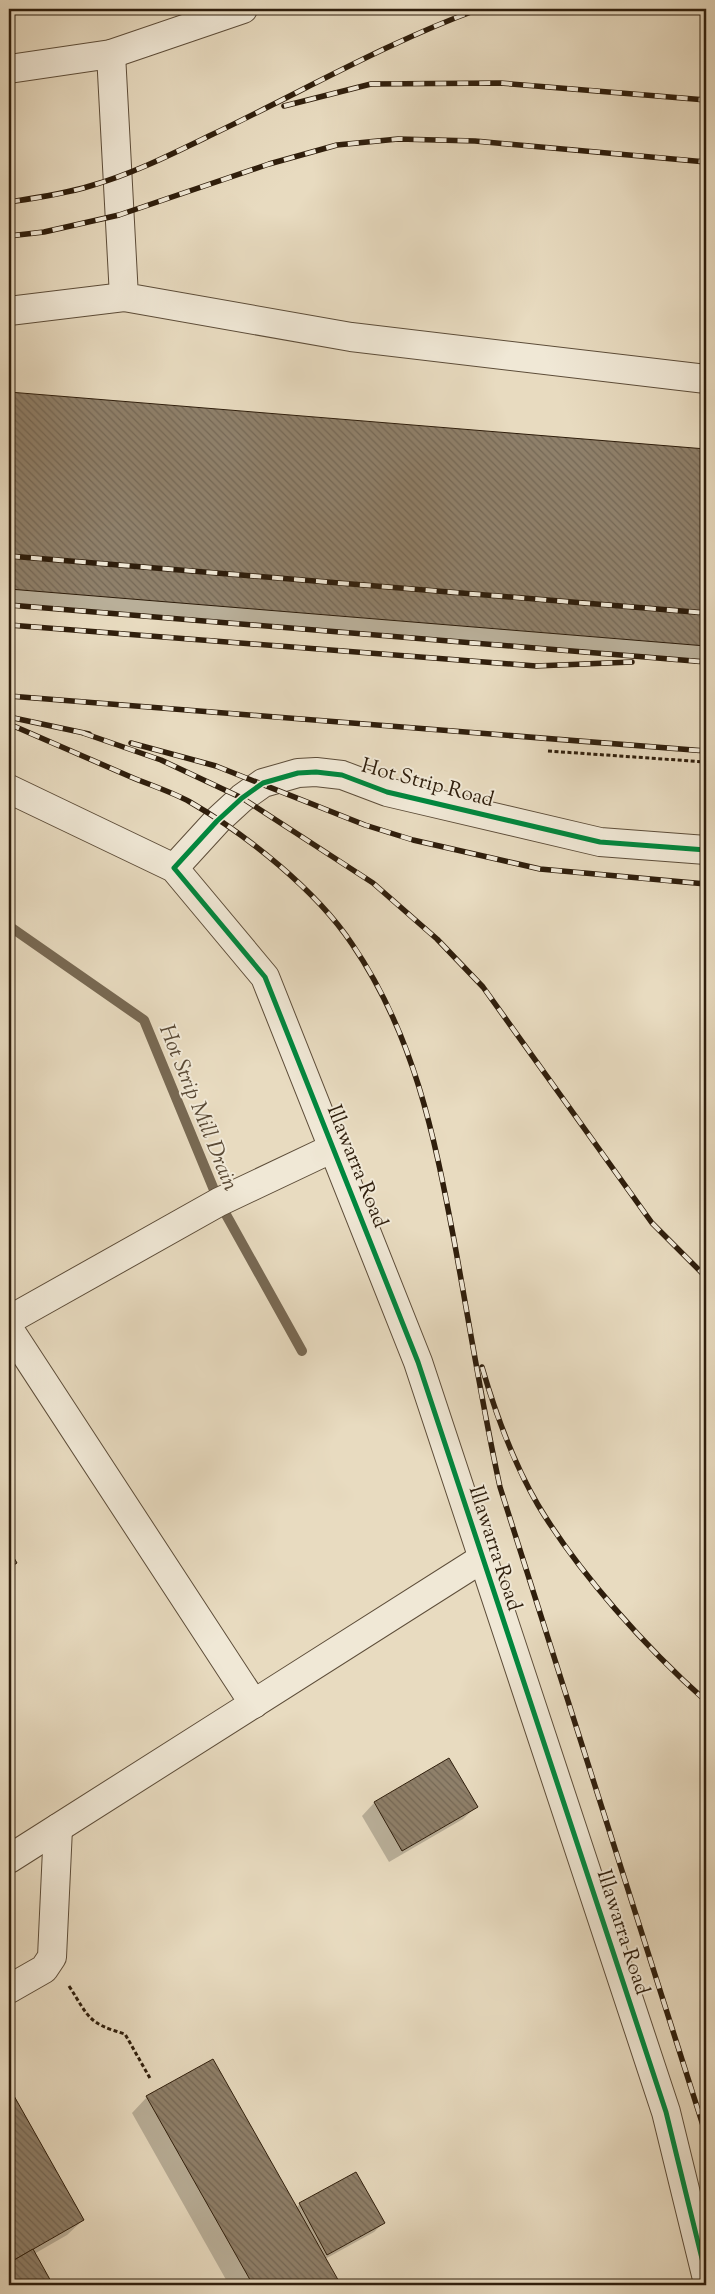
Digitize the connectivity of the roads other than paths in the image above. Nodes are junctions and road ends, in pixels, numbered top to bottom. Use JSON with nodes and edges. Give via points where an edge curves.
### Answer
{"nodes":[{"id":1,"x":243,"y":9,"type":"edge"},
{"id":2,"x":111,"y":54,"type":"junction"},
{"id":3,"x":9,"y":69,"type":"edge"},
{"id":4,"x":124,"y":297,"type":"junction"},
{"id":5,"x":9,"y":311,"type":"edge"},
{"id":6,"x":706,"y":379,"type":"edge"},
{"id":7,"x":9,"y":789,"type":"edge"},
{"id":8,"x":706,"y":850,"type":"edge"},
{"id":9,"x":174,"y":868,"type":"junction"},
{"id":10,"x":333,"y":1148,"type":"junction"},
{"id":11,"x":9,"y":1320,"type":"edge"},
{"id":12,"x":9,"y":1329,"type":"edge"},
{"id":13,"x":483,"y":1558,"type":"junction"},
{"id":14,"x":254,"y":1704,"type":"junction"},
{"id":15,"x":58,"y":1828,"type":"junction"},
{"id":16,"x":9,"y":1859,"type":"edge"},
{"id":17,"x":9,"y":1989,"type":"edge"},
{"id":18,"x":706,"y":2275,"type":"edge"}],
"edges":[{"from":1,"to":2,"type":"street"},
{"from":2,"to":3,"type":"street"},
{"from":2,"to":4,"type":"street"},
{"from":4,"to":5,"type":"street"},
{"from":4,"to":6,"type":"street","via":[[351,337]]},
{"from":7,"to":9,"type":"street"},
{"from":8,"to":9,"type":"street","name":"Hot Strip Road","via":[[600,842],[387,792],[342,775],[316,772],[298,773],[263,783],[217,821]]},
{"from":9,"to":10,"type":"street","name":"Illawarra Road","via":[[265,977]]},
{"from":10,"to":11,"type":"street","via":[[218,1202]]},
{"from":10,"to":13,"type":"street","name":"Illawarra Road","via":[[418,1362]]},
{"from":12,"to":14,"type":"street"},
{"from":13,"to":14,"type":"street"},
{"from":13,"to":18,"type":"street","name":"Illawarra Road","via":[[666,2112]]},
{"from":14,"to":15,"type":"street"},
{"from":15,"to":16,"type":"street"},
{"from":15,"to":17,"type":"street","via":[[52,1957],[44,1969]]}]}
